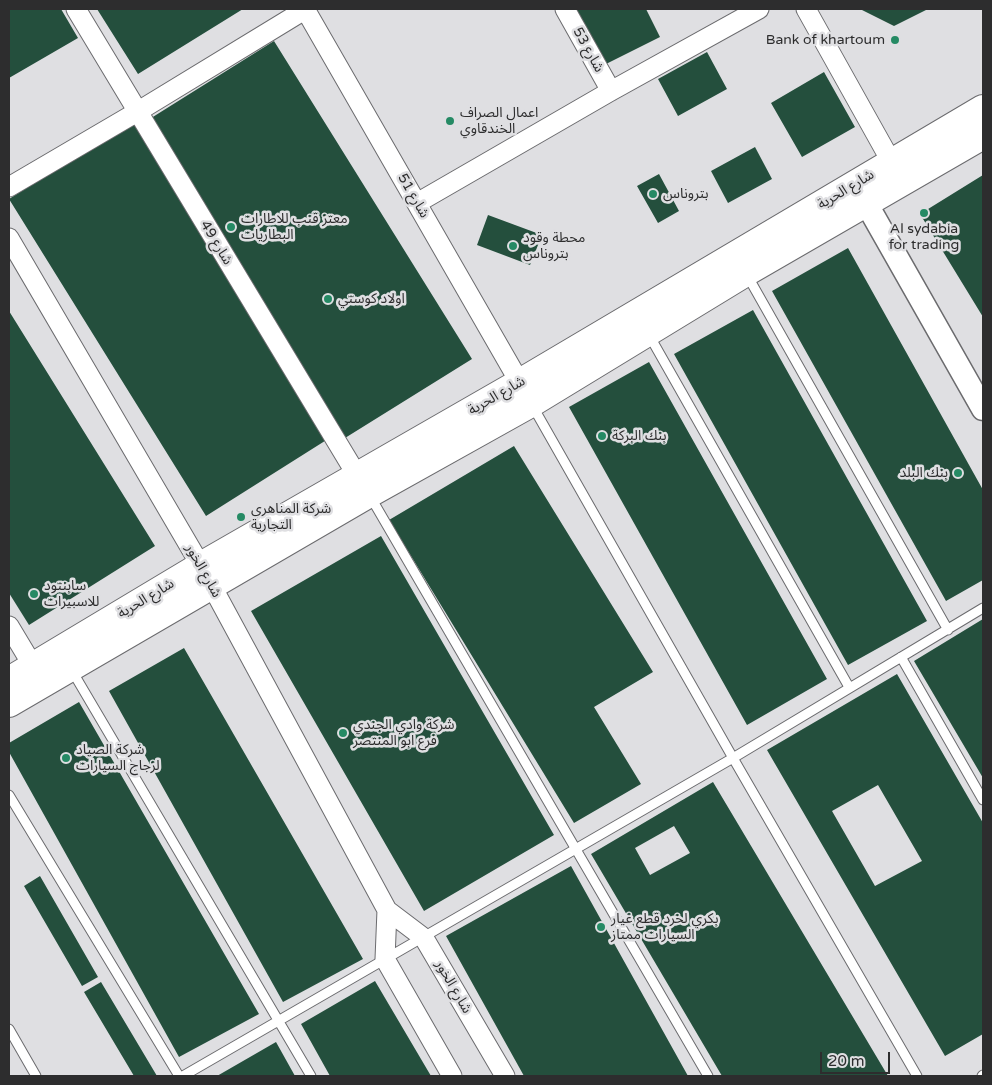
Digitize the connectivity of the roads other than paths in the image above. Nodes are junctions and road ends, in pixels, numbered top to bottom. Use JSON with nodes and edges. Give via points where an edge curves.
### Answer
{"nodes":[{"id":1,"x":76,"y":9,"type":"edge"},
{"id":2,"x":305,"y":9,"type":"edge"},
{"id":3,"x":565,"y":9,"type":"edge"},
{"id":4,"x":758,"y":9,"type":"edge"},
{"id":5,"x":806,"y":9,"type":"edge"},
{"id":6,"x":611,"y":91,"type":"junction"},
{"id":7,"x":983,"y":109,"type":"edge"},
{"id":8,"x":137,"y":112,"type":"junction"},
{"id":9,"x":983,"y":135,"type":"edge"},
{"id":10,"x":892,"y":163,"type":"junction"},
{"id":11,"x":9,"y":187,"type":"edge"},
{"id":12,"x":861,"y":194,"type":"junction"},
{"id":13,"x":417,"y":203,"type":"junction"},
{"id":14,"x":9,"y":238,"type":"edge"},
{"id":15,"x":746,"y":272,"type":"junction"},
{"id":16,"x":647,"y":332,"type":"junction"},
{"id":17,"x":526,"y":393,"type":"junction"},
{"id":18,"x":983,"y":409,"type":"edge"},
{"id":19,"x":363,"y":485,"type":"junction"},
{"id":20,"x":206,"y":576,"type":"junction"},
{"id":21,"x":983,"y":608,"type":"edge"},
{"id":22,"x":9,"y":626,"type":"edge"},
{"id":23,"x":948,"y":630,"type":"junction"},
{"id":24,"x":901,"y":658,"type":"junction"},
{"id":25,"x":33,"y":666,"type":"junction"},
{"id":26,"x":70,"y":667,"type":"junction"},
{"id":27,"x":9,"y":681,"type":"edge"},
{"id":28,"x":849,"y":687,"type":"junction"},
{"id":29,"x":9,"y":703,"type":"edge"},
{"id":30,"x":732,"y":758,"type":"junction"},
{"id":31,"x":9,"y":795,"type":"edge"},
{"id":32,"x":983,"y":800,"type":"edge"},
{"id":33,"x":576,"y":849,"type":"junction"},
{"id":34,"x":387,"y":910,"type":"junction"},
{"id":35,"x":424,"y":938,"type":"junction"},
{"id":36,"x":385,"y":959,"type":"junction"},
{"id":37,"x":278,"y":1020,"type":"junction"},
{"id":38,"x":9,"y":1029,"type":"edge"},
{"id":39,"x":36,"y":1076,"type":"edge"},
{"id":40,"x":179,"y":1076,"type":"edge"},
{"id":41,"x":183,"y":1076,"type":"edge"},
{"id":42,"x":311,"y":1076,"type":"edge"},
{"id":43,"x":452,"y":1076,"type":"edge"},
{"id":44,"x":505,"y":1076,"type":"edge"},
{"id":45,"x":708,"y":1076,"type":"edge"},
{"id":46,"x":917,"y":1076,"type":"edge"}],
"edges":[{"from":1,"to":8,"type":"street","name":"شارع 49"},
{"from":2,"to":8,"type":"street"},
{"from":2,"to":13,"type":"street","name":"شارع 51"},
{"from":3,"to":6,"type":"street","name":"شارع 53"},
{"from":4,"to":6,"type":"street"},
{"from":5,"to":10,"type":"street"},
{"from":6,"to":13,"type":"street"},
{"from":7,"to":10,"type":"main road","name":"شارع الحرية"},
{"from":8,"to":11,"type":"street"},
{"from":8,"to":19,"type":"street","name":"شارع 49"},
{"from":9,"to":12,"type":"main road","name":"شارع الحرية"},
{"from":10,"to":12,"type":"main road","name":"شارع الحرية"},
{"from":12,"to":15,"type":"main road","name":"شارع الحرية"},
{"from":12,"to":17,"type":"main road","name":"شارع الحرية"},
{"from":12,"to":18,"type":"street"},
{"from":13,"to":17,"type":"street","name":"شارع 51"},
{"from":14,"to":20,"type":"street","name":"شارع الخور"},
{"from":15,"to":16,"type":"main road","name":"شارع الحرية"},
{"from":15,"to":23,"type":"lane"},
{"from":16,"to":17,"type":"main road","name":"شارع الحرية"},
{"from":16,"to":28,"type":"lane"},
{"from":17,"to":19,"type":"main road","name":"شارع الحرية"},
{"from":17,"to":30,"type":"lane"},
{"from":19,"to":20,"type":"main road","name":"شارع الحرية"},
{"from":19,"to":33,"type":"lane"},
{"from":20,"to":25,"type":"main road","name":"شارع الحرية"},
{"from":20,"to":26,"type":"main road","name":"شارع الحرية"},
{"from":20,"to":34,"type":"street","name":"شارع الخور"},
{"from":21,"to":23,"type":"lane"},
{"from":22,"to":25,"type":"street"},
{"from":23,"to":24,"type":"lane"},
{"from":24,"to":28,"type":"lane"},
{"from":24,"to":32,"type":"lane"},
{"from":25,"to":27,"type":"main road","name":"شارع الحرية"},
{"from":26,"to":29,"type":"main road","name":"شارع الحرية"},
{"from":26,"to":37,"type":"lane"},
{"from":28,"to":30,"type":"lane"},
{"from":30,"to":33,"type":"lane"},
{"from":30,"to":46,"type":"lane"},
{"from":31,"to":40,"type":"lane"},
{"from":33,"to":35,"type":"lane"},
{"from":33,"to":45,"type":"lane"},
{"from":34,"to":35,"type":"street","name":"شارع الخور"},
{"from":34,"to":36,"type":"street"},
{"from":35,"to":36,"type":"lane"},
{"from":35,"to":44,"type":"street","name":"شارع الخور"},
{"from":36,"to":37,"type":"lane"},
{"from":36,"to":43,"type":"street"},
{"from":37,"to":41,"type":"lane"},
{"from":37,"to":42,"type":"lane"},
{"from":38,"to":39,"type":"lane"}]}
